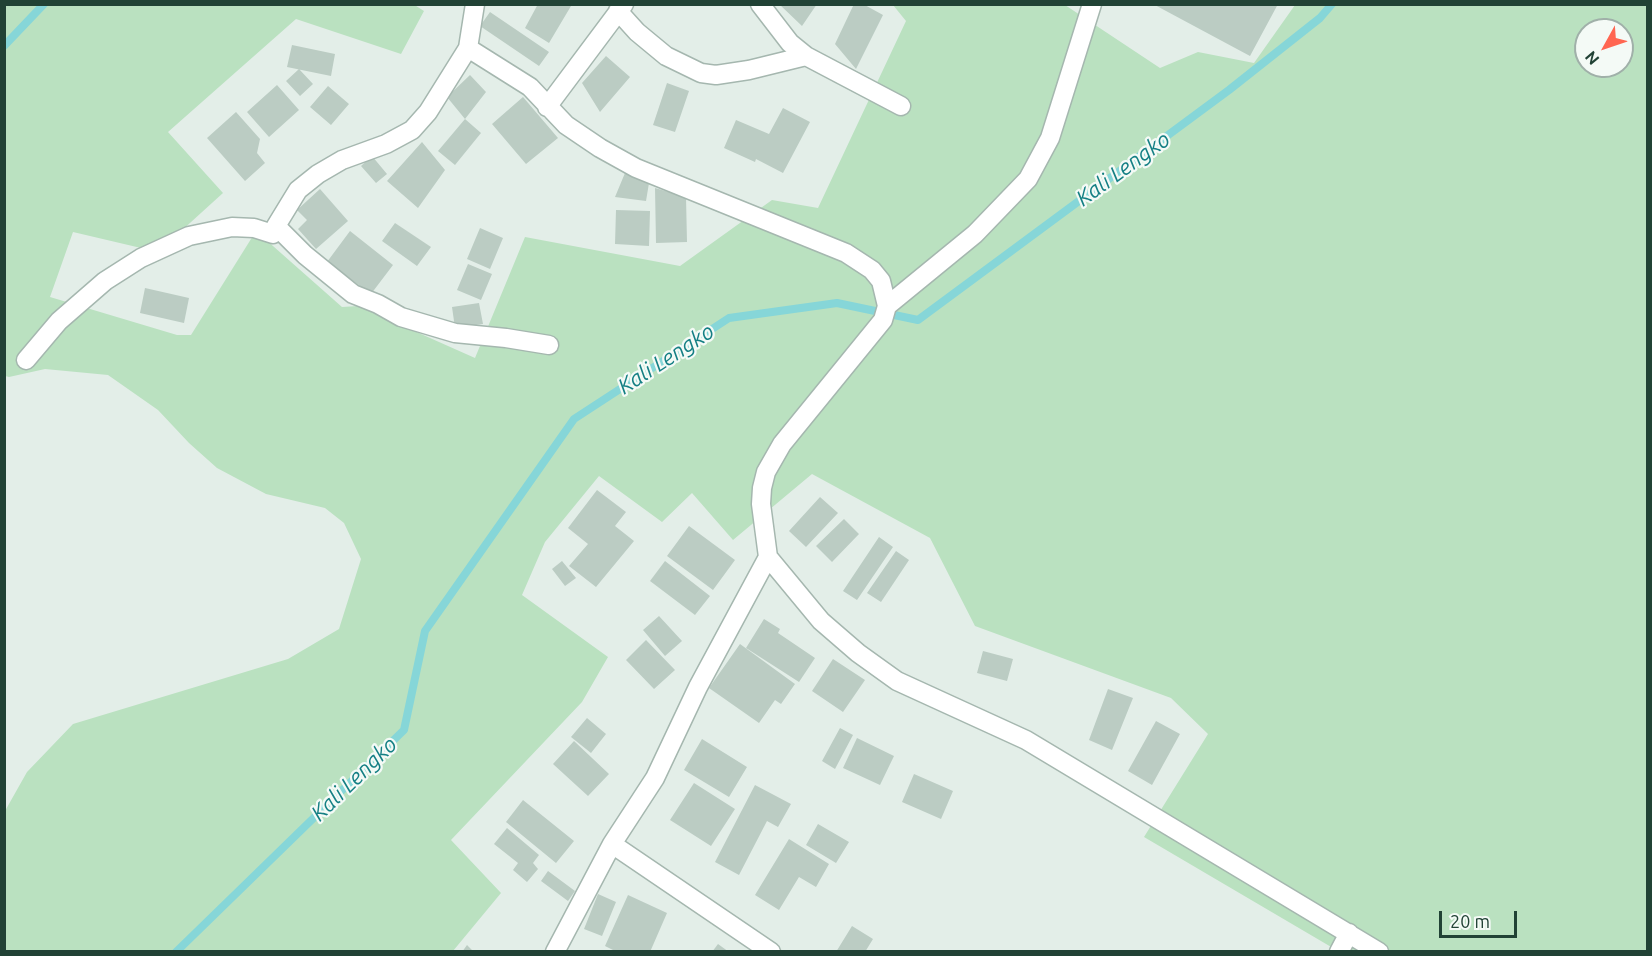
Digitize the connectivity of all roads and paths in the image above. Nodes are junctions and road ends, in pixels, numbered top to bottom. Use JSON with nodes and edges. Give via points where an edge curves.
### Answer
{"nodes":[{"id":1,"x":476,"y":4,"type":"edge"},
{"id":2,"x":760,"y":4,"type":"edge"},
{"id":3,"x":1092,"y":4,"type":"edge"},
{"id":4,"x":621,"y":8,"type":"edge"},
{"id":5,"x":468,"y":48,"type":"junction"},
{"id":6,"x":806,"y":56,"type":"junction"},
{"id":7,"x":901,"y":106,"type":"dead end"},
{"id":8,"x":548,"y":107,"type":"junction"},
{"id":9,"x":276,"y":226,"type":"junction"},
{"id":10,"x":885,"y":312,"type":"junction"},
{"id":11,"x":549,"y":345,"type":"dead end"},
{"id":12,"x":26,"y":360,"type":"dead end"},
{"id":13,"x":768,"y":557,"type":"junction"},
{"id":14,"x":612,"y":844,"type":"junction"},
{"id":15,"x":1349,"y":933,"type":"junction"},
{"id":16,"x":555,"y":951,"type":"edge"},
{"id":17,"x":771,"y":951,"type":"edge"},
{"id":18,"x":1338,"y":951,"type":"edge"},
{"id":19,"x":1379,"y":951,"type":"edge"}],
"edges":[{"from":1,"to":5,"type":"street"},
{"from":2,"to":6,"type":"street","via":[[790,43]]},
{"from":3,"to":10,"type":"street","via":[[1050,138],[1028,179],[975,234]]},
{"from":4,"to":6,"type":"street","via":[[637,32],[666,56],[700,73],[749,70]]},
{"from":4,"to":8,"type":"street"},
{"from":5,"to":8,"type":"street","via":[[530,87]]},
{"from":5,"to":9,"type":"street","via":[[428,112],[412,130],[318,174],[298,190]]},
{"from":6,"to":7,"type":"street"},
{"from":8,"to":10,"type":"street","via":[[566,125],[636,168],[846,253],[881,281]]},
{"from":9,"to":11,"type":"street","via":[[353,294],[401,317],[455,333]]},
{"from":9,"to":12,"type":"street","via":[[273,234],[232,227],[189,236],[141,258],[105,280],[59,321]]},
{"from":10,"to":13,"type":"street","via":[[782,444],[766,472],[761,504]]},
{"from":13,"to":14,"type":"street","via":[[698,687],[655,778]]},
{"from":13,"to":15,"type":"street","via":[[821,621],[897,681],[1026,740]]},
{"from":14,"to":16,"type":"street"},
{"from":14,"to":17,"type":"street"},
{"from":15,"to":18,"type":"street"},
{"from":15,"to":19,"type":"street"}]}
